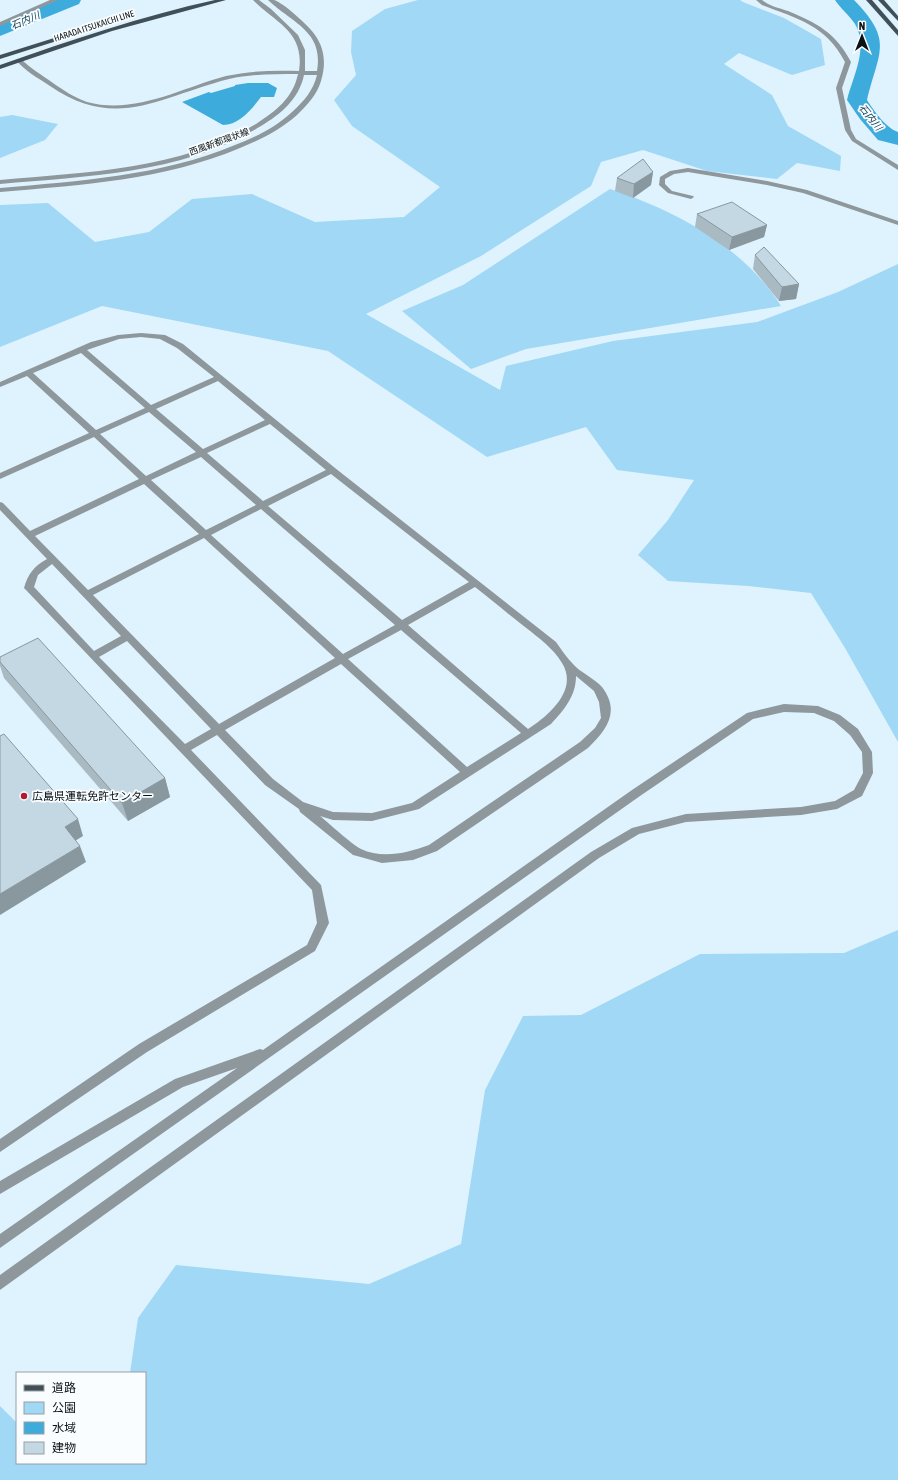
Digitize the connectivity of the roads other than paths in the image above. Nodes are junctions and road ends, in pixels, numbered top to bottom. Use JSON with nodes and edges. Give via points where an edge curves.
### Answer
{"nodes":[{"id":1,"x":55,"y":0,"type":"edge"},
{"id":2,"x":198,"y":0,"type":"edge"},
{"id":3,"x":223,"y":0,"type":"edge"},
{"id":4,"x":272,"y":0,"type":"edge"},
{"id":5,"x":759,"y":0,"type":"edge"},
{"id":6,"x":869,"y":0,"type":"edge"},
{"id":7,"x":882,"y":0,"type":"edge"},
{"id":8,"x":258,"y":2,"type":"edge"},
{"id":9,"x":898,"y":20,"type":"edge"},
{"id":10,"x":0,"y":24,"type":"edge"},
{"id":11,"x":898,"y":34,"type":"edge"},
{"id":12,"x":0,"y":48,"type":"edge"},
{"id":13,"x":9,"y":54,"type":"junction"},
{"id":14,"x":0,"y":57,"type":"edge"},
{"id":15,"x":19,"y":60,"type":"junction"},
{"id":16,"x":0,"y":67,"type":"edge"},
{"id":17,"x":302,"y":73,"type":"junction"},
{"id":18,"x":320,"y":73,"type":"junction"},
{"id":19,"x":898,"y":168,"type":"edge"},
{"id":20,"x":0,"y":182,"type":"edge"},
{"id":21,"x":0,"y":190,"type":"edge"},
{"id":22,"x":691,"y":197,"type":"dead end"},
{"id":23,"x":898,"y":223,"type":"edge"},
{"id":24,"x":82,"y":350,"type":"junction"},
{"id":25,"x":28,"y":373,"type":"junction"},
{"id":26,"x":219,"y":378,"type":"junction"},
{"id":27,"x":0,"y":386,"type":"edge"},
{"id":28,"x":150,"y":409,"type":"junction"},
{"id":29,"x":270,"y":420,"type":"junction"},
{"id":30,"x":94,"y":434,"type":"junction"},
{"id":31,"x":201,"y":453,"type":"junction"},
{"id":32,"x":332,"y":470,"type":"junction"},
{"id":33,"x":0,"y":476,"type":"edge"},
{"id":34,"x":145,"y":480,"type":"junction"},
{"id":35,"x":0,"y":505,"type":"edge"},
{"id":36,"x":262,"y":505,"type":"junction"},
{"id":37,"x":204,"y":534,"type":"junction"},
{"id":38,"x":29,"y":535,"type":"junction"},
{"id":39,"x":53,"y":559,"type":"junction"},
{"id":40,"x":475,"y":583,"type":"junction"},
{"id":41,"x":87,"y":594,"type":"junction"},
{"id":42,"x":401,"y":625,"type":"junction"},
{"id":43,"x":128,"y":636,"type":"junction"},
{"id":44,"x":93,"y":656,"type":"junction"},
{"id":45,"x":342,"y":659,"type":"junction"},
{"id":46,"x":569,"y":666,"type":"junction"},
{"id":47,"x":219,"y":730,"type":"junction"},
{"id":48,"x":528,"y":734,"type":"junction"},
{"id":49,"x":184,"y":749,"type":"junction"},
{"id":50,"x":467,"y":773,"type":"junction"},
{"id":51,"x":299,"y":805,"type":"junction"},
{"id":52,"x":272,"y":1050,"type":"junction"},
{"id":53,"x":0,"y":1146,"type":"edge"},
{"id":54,"x":0,"y":1188,"type":"edge"},
{"id":55,"x":0,"y":1242,"type":"edge"},
{"id":56,"x":0,"y":1283,"type":"edge"}],
"edges":[{"from":1,"to":10,"type":"street"},
{"from":2,"to":13,"type":"main road","name":"HARADA ITSUKAICHI LINE","via":[[92,27]]},
{"from":3,"to":15,"type":"main road","name":"HARADA ITSUKAICHI LINE","via":[[106,30]]},
{"from":4,"to":18,"type":"street","name":"西風新都環状線","via":[[316,39],[322,58]]},
{"from":5,"to":19,"type":"street","via":[[807,21],[827,33],[837,44],[848,62],[839,88],[848,130],[854,140]]},
{"from":6,"to":11,"type":"main road"},
{"from":7,"to":9,"type":"main road"},
{"from":8,"to":17,"type":"street","name":"西風新都環状線","via":[[298,40],[302,49]]},
{"from":12,"to":13,"type":"main road"},
{"from":13,"to":14,"type":"main road","name":"HARADA ITSUKAICHI LINE"},
{"from":13,"to":15,"type":"main road"},
{"from":15,"to":16,"type":"main road","name":"HARADA ITSUKAICHI LINE"},
{"from":15,"to":17,"type":"street","via":[[75,99],[96,106],[110,107],[142,104],[240,75]]},
{"from":17,"to":18,"type":"street"},
{"from":17,"to":20,"type":"street","name":"西風新都環状線","via":[[294,96],[278,112],[247,133],[205,151],[141,166]]},
{"from":18,"to":21,"type":"street","name":"西風新都環状線","via":[[317,89],[287,121],[237,148],[183,165],[142,174]]},
{"from":22,"to":23,"type":"street","via":[[670,192],[662,185],[662,178],[672,172],[688,170],[767,183],[805,191]]},
{"from":24,"to":25,"type":"street"},
{"from":24,"to":26,"type":"street","via":[[118,337],[162,337],[180,346]]},
{"from":24,"to":28,"type":"street"},
{"from":25,"to":27,"type":"street"},
{"from":25,"to":30,"type":"street"},
{"from":26,"to":28,"type":"street"},
{"from":26,"to":29,"type":"street"},
{"from":28,"to":30,"type":"street"},
{"from":28,"to":31,"type":"street"},
{"from":29,"to":31,"type":"street"},
{"from":29,"to":32,"type":"street"},
{"from":30,"to":33,"type":"street"},
{"from":30,"to":34,"type":"street"},
{"from":31,"to":34,"type":"street"},
{"from":31,"to":36,"type":"street"},
{"from":32,"to":36,"type":"street"},
{"from":32,"to":40,"type":"street"},
{"from":34,"to":37,"type":"street"},
{"from":34,"to":38,"type":"street"},
{"from":35,"to":38,"type":"street"},
{"from":36,"to":37,"type":"street"},
{"from":36,"to":42,"type":"street"},
{"from":37,"to":41,"type":"street"},
{"from":37,"to":45,"type":"street"},
{"from":38,"to":39,"type":"street"},
{"from":39,"to":41,"type":"street"},
{"from":39,"to":44,"type":"street","via":[[38,567],[31,577],[29,588]]},
{"from":40,"to":42,"type":"street"},
{"from":40,"to":46,"type":"street","via":[[553,644]]},
{"from":41,"to":43,"type":"street"},
{"from":42,"to":45,"type":"street"},
{"from":42,"to":48,"type":"street"},
{"from":43,"to":44,"type":"street"},
{"from":43,"to":47,"type":"street"},
{"from":44,"to":49,"type":"street"},
{"from":45,"to":47,"type":"street"},
{"from":45,"to":50,"type":"street"},
{"from":46,"to":48,"type":"street","via":[[571,686],[564,704],[548,721]]},
{"from":46,"to":51,"type":"street","via":[[598,689],[604,702],[606,718],[599,731],[584,745],[433,848],[413,856],[382,859],[357,852]]},
{"from":47,"to":49,"type":"street"},
{"from":47,"to":51,"type":"street","via":[[270,782]]},
{"from":48,"to":50,"type":"street"},
{"from":49,"to":53,"type":"street","via":[[317,888],[323,922],[320,929],[311,948],[144,1048]]},
{"from":50,"to":51,"type":"street","via":[[415,806],[372,817],[333,816]]},
{"from":52,"to":54,"type":"street","via":[[179,1082]]},
{"from":52,"to":55,"type":"street"},
{"from":52,"to":56,"type":"street","via":[[636,792],[750,716],[784,708],[815,709],[837,718],[854,732],[867,752],[868,773],[858,792],[837,805],[801,811],[686,818],[636,831],[595,855]]}]}
